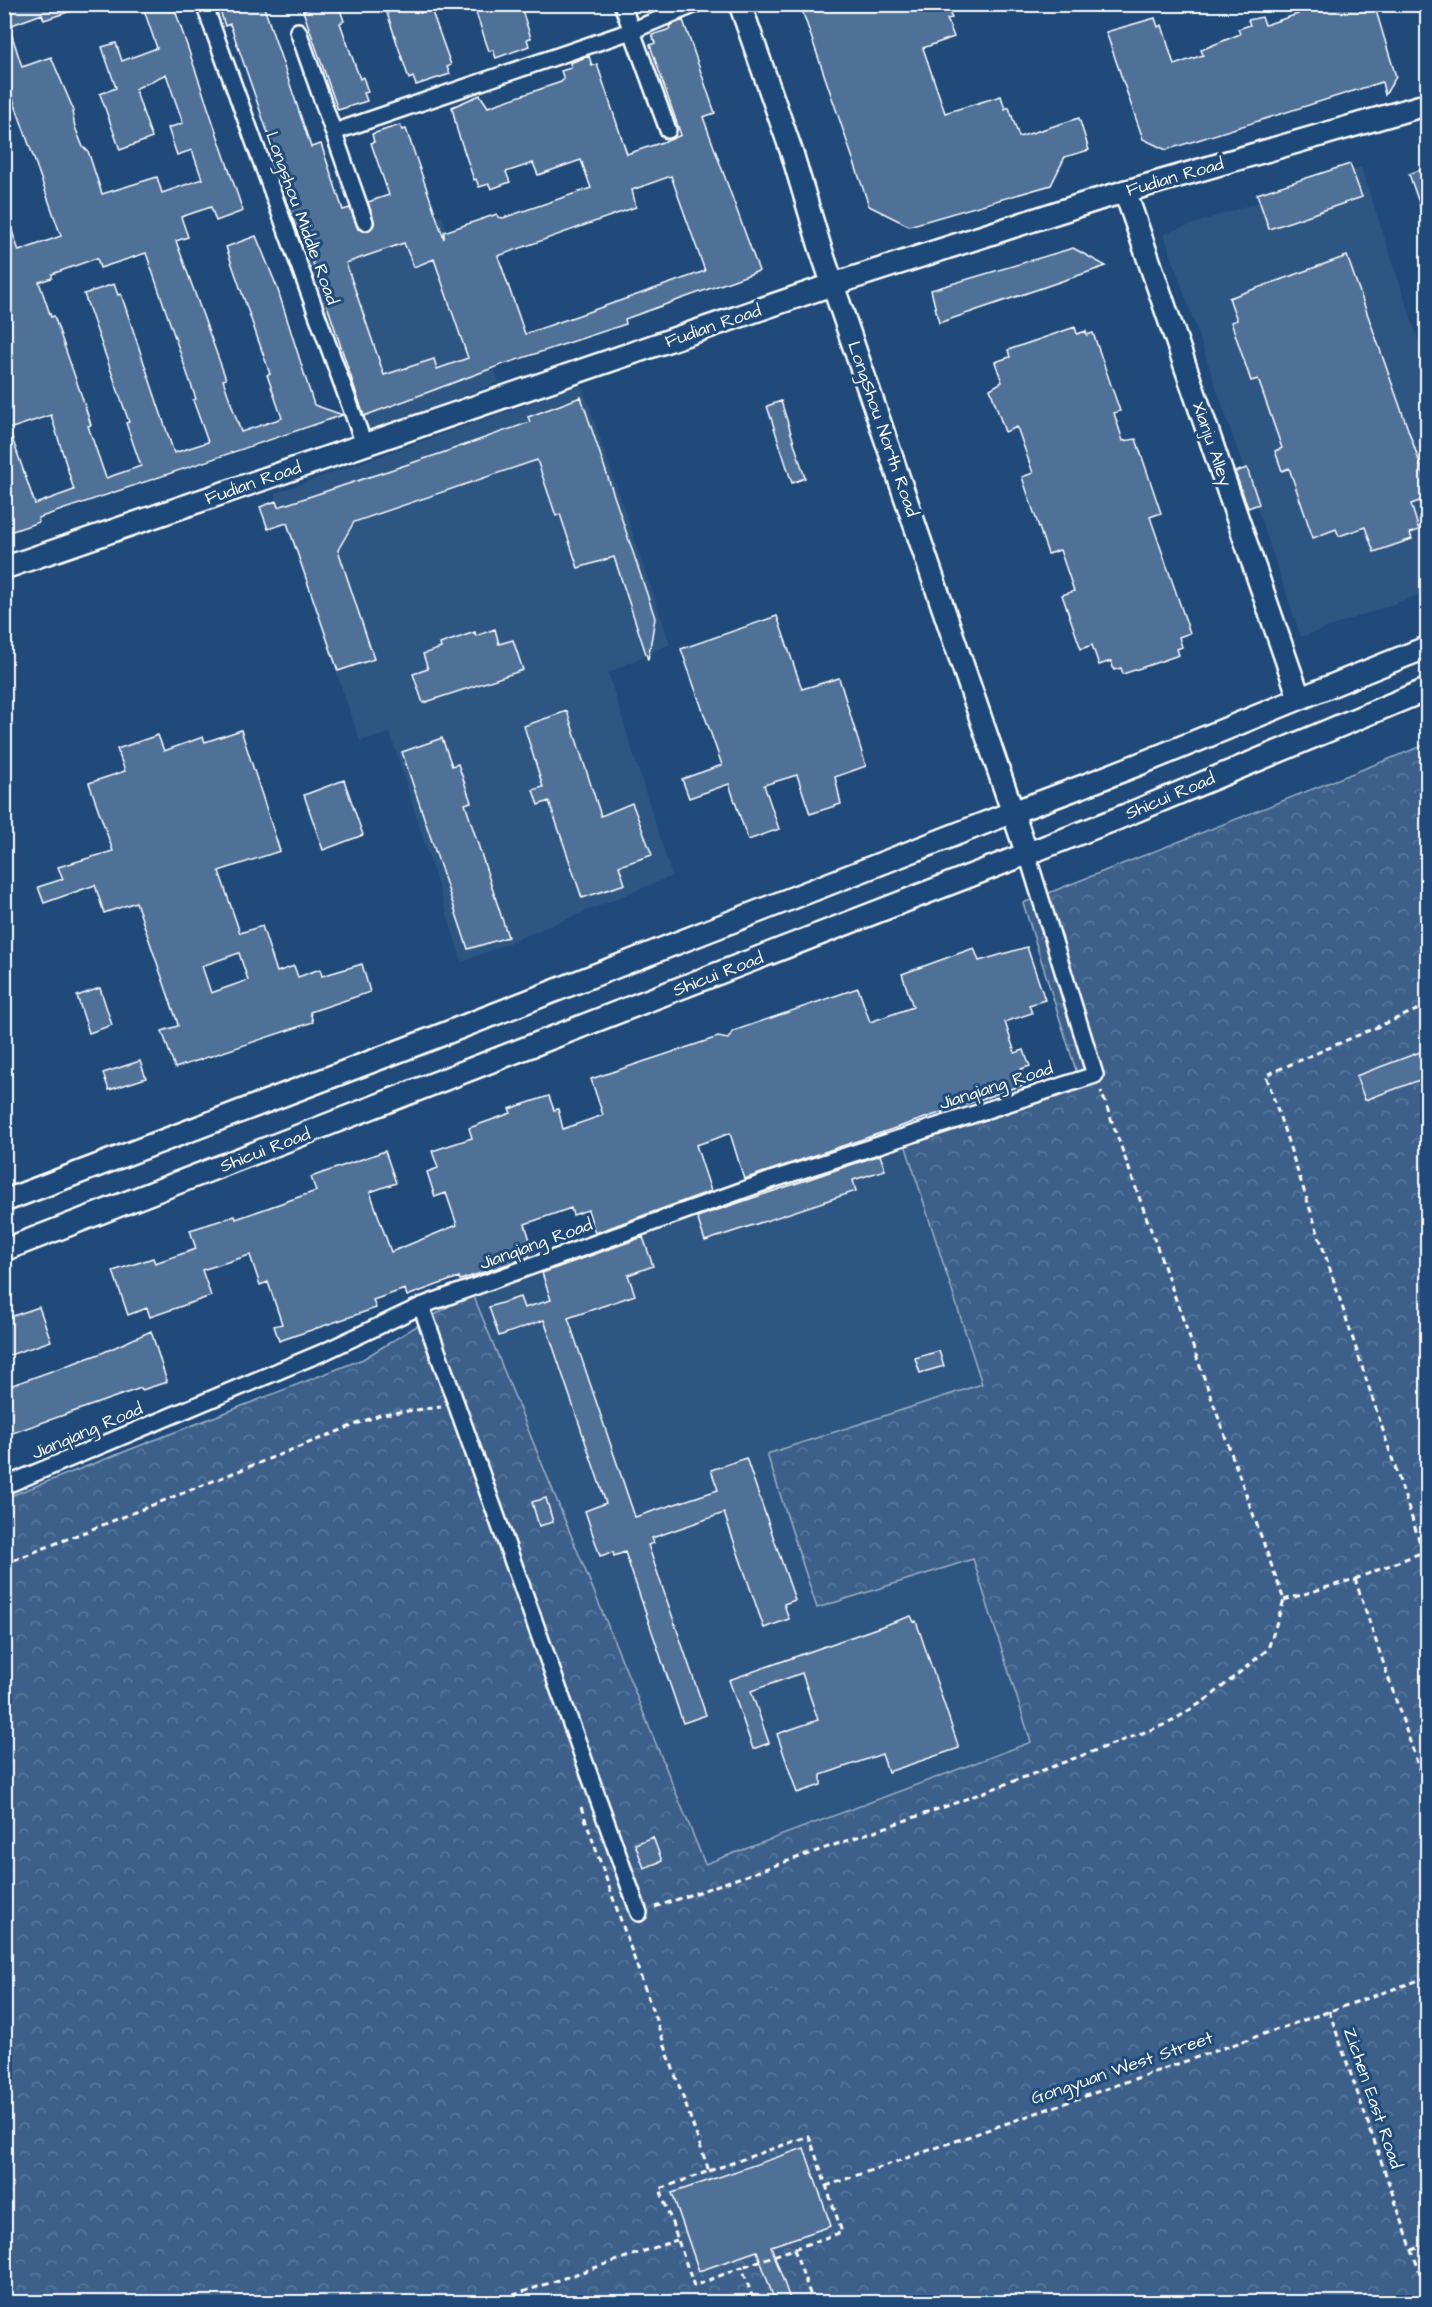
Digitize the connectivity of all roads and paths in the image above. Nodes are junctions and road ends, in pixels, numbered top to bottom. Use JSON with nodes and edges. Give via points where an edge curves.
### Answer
{"nodes":[{"id":1,"x":204,"y":4,"type":"edge"},
{"id":2,"x":622,"y":4,"type":"edge"},
{"id":3,"x":696,"y":4,"type":"edge"},
{"id":4,"x":740,"y":4,"type":"edge"},
{"id":5,"x":298,"y":31,"type":"dead end"},
{"id":6,"x":631,"y":31,"type":"junction"},
{"id":7,"x":1428,"y":104,"type":"edge"},
{"id":8,"x":668,"y":130,"type":"dead end"},
{"id":9,"x":334,"y":132,"type":"junction"},
{"id":10,"x":1125,"y":191,"type":"junction"},
{"id":11,"x":365,"y":222,"type":"dead end"},
{"id":12,"x":834,"y":284,"type":"junction"},
{"id":13,"x":364,"y":444,"type":"junction"},
{"id":14,"x":4,"y":568,"type":"edge"},
{"id":15,"x":1428,"y":648,"type":"edge"},
{"id":16,"x":1428,"y":689,"type":"edge"},
{"id":17,"x":1299,"y":697,"type":"junction"},
{"id":18,"x":1013,"y":812,"type":"junction"},
{"id":19,"x":1027,"y":854,"type":"junction"},
{"id":20,"x":1428,"y":1005,"type":"edge"},
{"id":21,"x":1095,"y":1075,"type":"junction"},
{"id":22,"x":4,"y":1201,"type":"edge"},
{"id":23,"x":4,"y":1250,"type":"edge"},
{"id":24,"x":421,"y":1306,"type":"junction"},
{"id":25,"x":444,"y":1418,"type":"dead end"},
{"id":26,"x":4,"y":1486,"type":"edge"},
{"id":27,"x":4,"y":1564,"type":"edge"},
{"id":28,"x":1354,"y":1579,"type":"junction"},
{"id":29,"x":1284,"y":1600,"type":"junction"},
{"id":30,"x":1428,"y":1795,"type":"edge"},
{"id":31,"x":581,"y":1806,"type":"dead end"},
{"id":32,"x":639,"y":1912,"type":"junction"},
{"id":33,"x":620,"y":1917,"type":"junction"},
{"id":34,"x":1428,"y":1977,"type":"edge"},
{"id":35,"x":1329,"y":2011,"type":"junction"},
{"id":36,"x":709,"y":2171,"type":"junction"},
{"id":37,"x":826,"y":2186,"type":"junction"},
{"id":38,"x":677,"y":2240,"type":"junction"},
{"id":39,"x":1428,"y":2245,"type":"edge"},
{"id":40,"x":794,"y":2249,"type":"junction"},
{"id":41,"x":1412,"y":2250,"type":"junction"},
{"id":42,"x":742,"y":2267,"type":"junction"},
{"id":43,"x":1428,"y":2296,"type":"edge"},
{"id":44,"x":493,"y":2302,"type":"edge"},
{"id":45,"x":754,"y":2302,"type":"edge"},
{"id":46,"x":813,"y":2302,"type":"edge"}],
"edges":[{"from":1,"to":13,"type":"street","name":"Longshou Middle Road"},
{"from":2,"to":6,"type":"street"},
{"from":3,"to":6,"type":"street"},
{"from":4,"to":12,"type":"main road","name":"LongShou North Road"},
{"from":5,"to":9,"type":"street"},
{"from":6,"to":8,"type":"street"},
{"from":6,"to":9,"type":"street"},
{"from":7,"to":10,"type":"main road","name":"Fudian Road"},
{"from":9,"to":11,"type":"street"},
{"from":10,"to":12,"type":"main road","name":"Fudian Road"},
{"from":10,"to":17,"type":"main road","name":"Xianju Alley"},
{"from":12,"to":13,"type":"main road","name":"Fudian Road"},
{"from":12,"to":18,"type":"main road","name":"LongShou North Road"},
{"from":13,"to":14,"type":"main road","name":"Fudian Road"},
{"from":15,"to":17,"type":"main road"},
{"from":16,"to":19,"type":"main road","name":"Shicui Road"},
{"from":17,"to":18,"type":"main road"},
{"from":18,"to":19,"type":"main road","name":"LongShou North Road"},
{"from":18,"to":22,"type":"main road"},
{"from":19,"to":21,"type":"street"},
{"from":19,"to":23,"type":"main road","name":"Shicui Road"},
{"from":20,"to":28,"type":"path","via":[[1266,1075],[1423,1552]]},
{"from":21,"to":24,"type":"street","name":"Jianqiang Road","via":[[771,1180]]},
{"from":21,"to":29,"type":"path"},
{"from":24,"to":26,"type":"street","name":"Jianqiang Road","via":[[326,1351]]},
{"from":24,"to":32,"type":"street"},
{"from":25,"to":27,"type":"path","via":[[441,1407],[382,1414]]},
{"from":28,"to":29,"type":"path"},
{"from":28,"to":30,"type":"path"},
{"from":29,"to":32,"type":"path","via":[[1268,1649],[1210,1697],[1169,1723],[947,1806]]},
{"from":31,"to":33,"type":"path"},
{"from":32,"to":33,"type":"path"},
{"from":33,"to":36,"type":"path"},
{"from":34,"to":35,"type":"path","name":"Gongyuan West Street"},
{"from":35,"to":37,"type":"path","name":"Gongyuan West Street"},
{"from":35,"to":41,"type":"path","name":"Zichen East Road"},
{"from":36,"to":37,"type":"path","via":[[809,2136]]},
{"from":36,"to":38,"type":"path","via":[[660,2189]]},
{"from":37,"to":40,"type":"path","via":[[842,2232]]},
{"from":38,"to":42,"type":"path","via":[[694,2286]]},
{"from":38,"to":44,"type":"path"},
{"from":39,"to":41,"type":"path"},
{"from":40,"to":42,"type":"path"},
{"from":40,"to":46,"type":"path"},
{"from":41,"to":43,"type":"path","name":"Zichen East Road"},
{"from":42,"to":45,"type":"path"}]}
